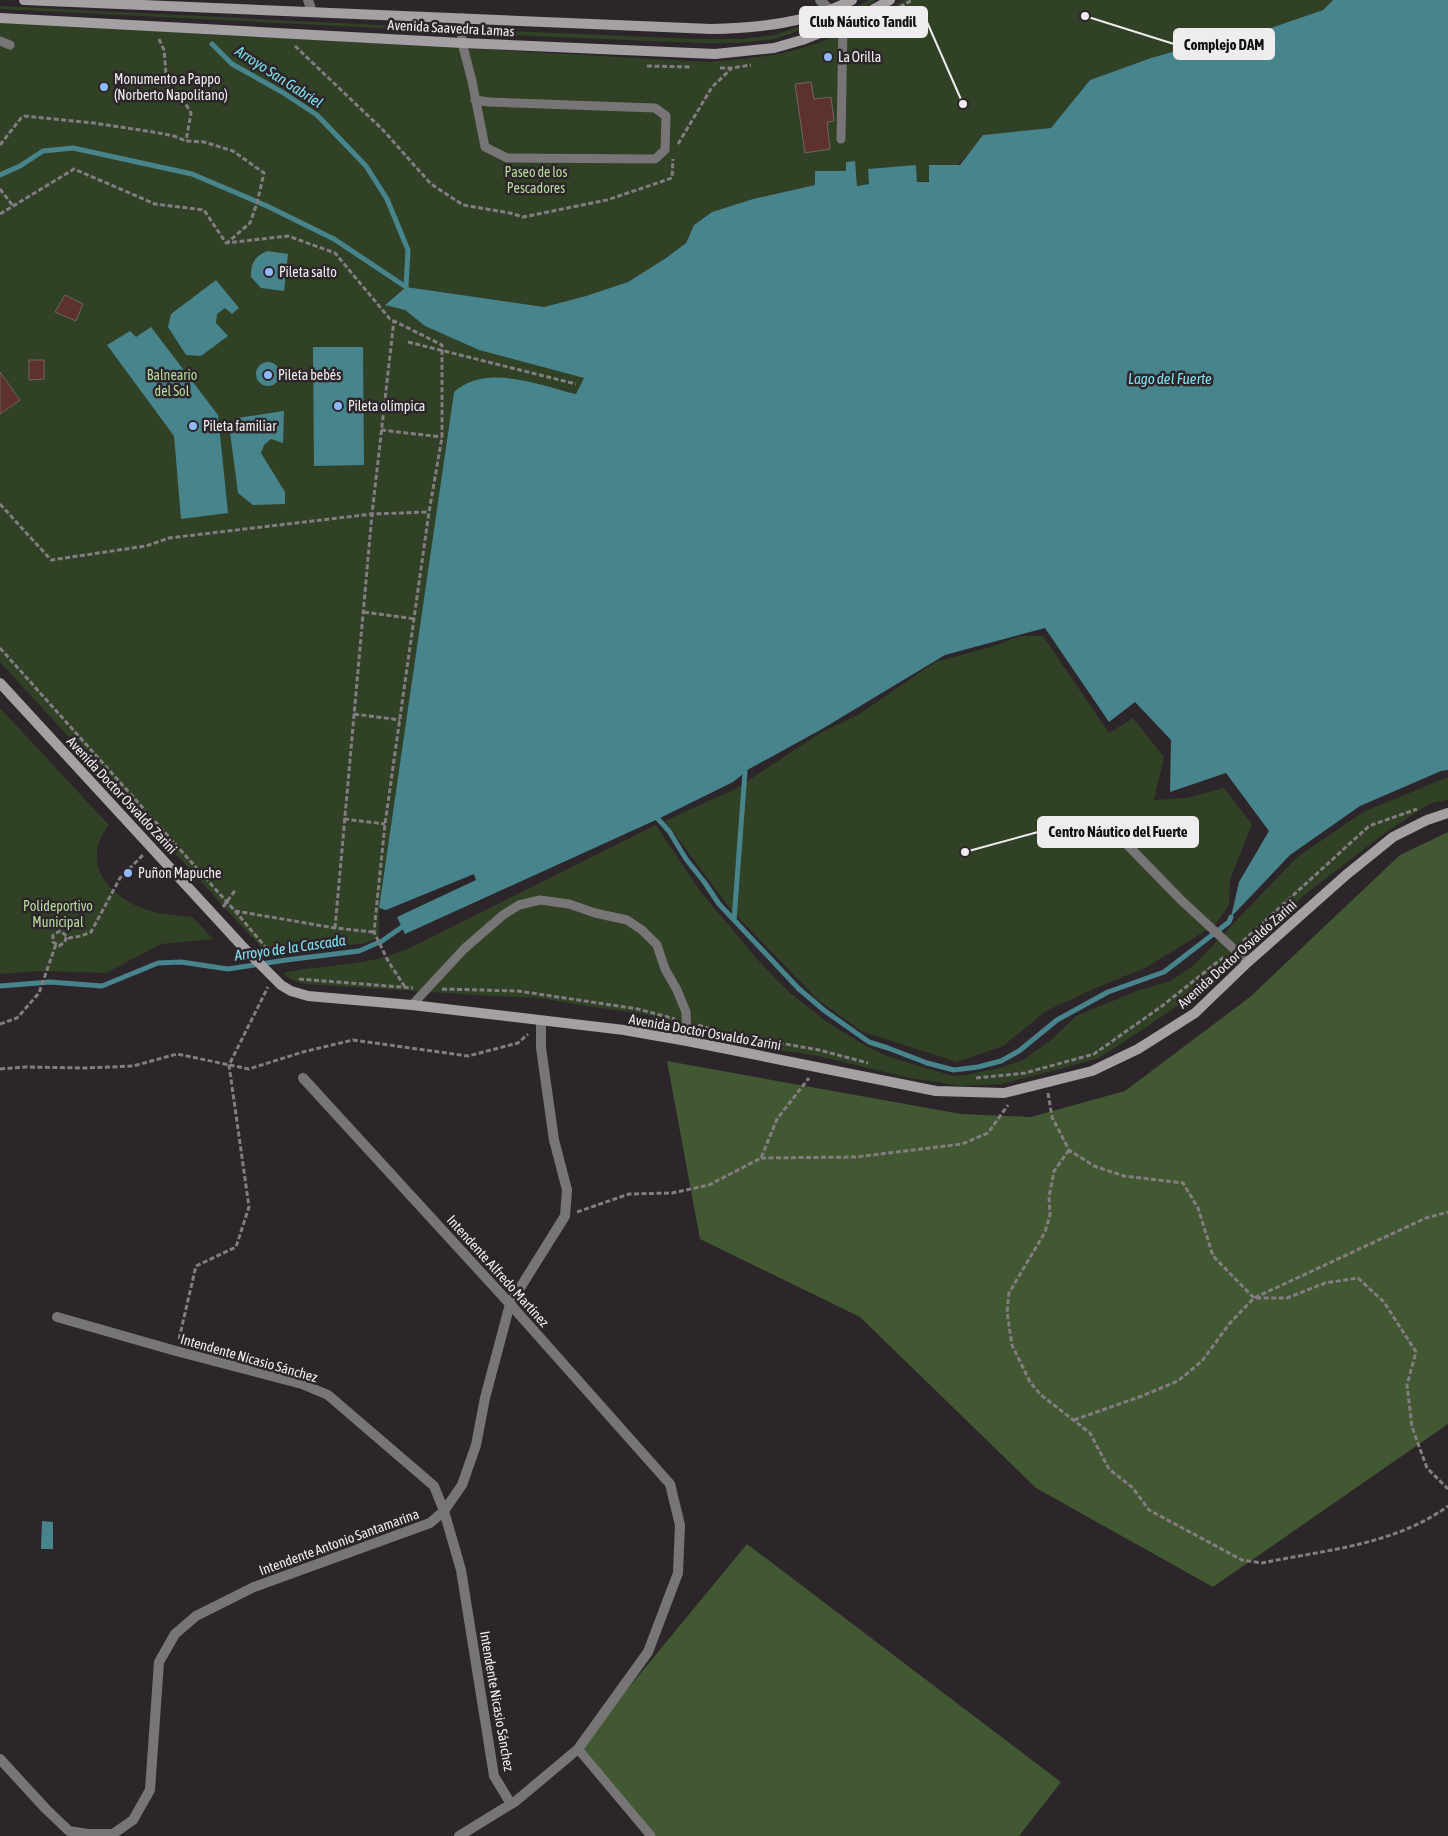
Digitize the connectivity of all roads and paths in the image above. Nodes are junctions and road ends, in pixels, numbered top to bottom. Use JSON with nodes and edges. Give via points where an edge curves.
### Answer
{"nodes":[{"id":1,"x":24,"y":0,"type":"edge"},
{"id":2,"x":308,"y":0,"type":"edge"},
{"id":3,"x":820,"y":0,"type":"edge"},
{"id":4,"x":852,"y":0,"type":"edge"},
{"id":5,"x":890,"y":0,"type":"edge"},
{"id":6,"x":830,"y":10,"type":"junction"},
{"id":7,"x":312,"y":12,"type":"junction"},
{"id":8,"x":0,"y":18,"type":"edge"},
{"id":9,"x":462,"y":18,"type":"junction"},
{"id":10,"x":843,"y":24,"type":"junction"},
{"id":11,"x":159,"y":38,"type":"dead end"},
{"id":12,"x":0,"y":41,"type":"edge"},
{"id":13,"x":462,"y":43,"type":"junction"},
{"id":14,"x":10,"y":45,"type":"dead end"},
{"id":15,"x":475,"y":100,"type":"junction"},
{"id":16,"x":841,"y":139,"type":"dead end"},
{"id":17,"x":186,"y":141,"type":"junction"},
{"id":18,"x":0,"y":145,"type":"edge"},
{"id":19,"x":0,"y":189,"type":"edge"},
{"id":20,"x":13,"y":206,"type":"junction"},
{"id":21,"x":0,"y":214,"type":"edge"},
{"id":22,"x":226,"y":243,"type":"junction"},
{"id":23,"x":394,"y":320,"type":"junction"},
{"id":24,"x":408,"y":342,"type":"dead end"},
{"id":25,"x":576,"y":384,"type":"dead end"},
{"id":26,"x":381,"y":430,"type":"junction"},
{"id":27,"x":442,"y":436,"type":"junction"},
{"id":28,"x":0,"y":504,"type":"edge"},
{"id":29,"x":430,"y":512,"type":"junction"},
{"id":30,"x":372,"y":514,"type":"junction"},
{"id":31,"x":364,"y":612,"type":"junction"},
{"id":32,"x":415,"y":618,"type":"junction"},
{"id":33,"x":0,"y":648,"type":"edge"},
{"id":34,"x":0,"y":683,"type":"edge"},
{"id":35,"x":354,"y":714,"type":"junction"},
{"id":36,"x":400,"y":720,"type":"junction"},
{"id":37,"x":1422,"y":808,"type":"dead end"},
{"id":38,"x":1448,"y":813,"type":"edge"},
{"id":39,"x":344,"y":819,"type":"junction"},
{"id":40,"x":1104,"y":821,"type":"dead end"},
{"id":41,"x":385,"y":824,"type":"junction"},
{"id":42,"x":151,"y":847,"type":"junction"},
{"id":43,"x":236,"y":889,"type":"dead end"},
{"id":44,"x":227,"y":901,"type":"junction"},
{"id":45,"x":235,"y":910,"type":"junction"},
{"id":46,"x":215,"y":916,"type":"junction"},
{"id":47,"x":335,"y":928,"type":"junction"},
{"id":48,"x":374,"y":932,"type":"junction"},
{"id":49,"x":66,"y":937,"type":"junction"},
{"id":50,"x":260,"y":942,"type":"dead end"},
{"id":51,"x":56,"y":944,"type":"junction"},
{"id":52,"x":1232,"y":947,"type":"junction"},
{"id":53,"x":1248,"y":962,"type":"junction"},
{"id":54,"x":272,"y":978,"type":"junction"},
{"id":55,"x":294,"y":979,"type":"dead end"},
{"id":56,"x":406,"y":987,"type":"junction"},
{"id":57,"x":427,"y":988,"type":"junction"},
{"id":58,"x":412,"y":1005,"type":"junction"},
{"id":59,"x":541,"y":1021,"type":"junction"},
{"id":60,"x":687,"y":1022,"type":"junction"},
{"id":61,"x":0,"y":1024,"type":"edge"},
{"id":62,"x":688,"y":1041,"type":"junction"},
{"id":63,"x":872,"y":1064,"type":"dead end"},
{"id":64,"x":229,"y":1065,"type":"junction"},
{"id":65,"x":816,"y":1067,"type":"junction"},
{"id":66,"x":0,"y":1069,"type":"edge"},
{"id":67,"x":302,"y":1078,"type":"dead end"},
{"id":68,"x":967,"y":1079,"type":"dead end"},
{"id":69,"x":1047,"y":1082,"type":"junction"},
{"id":70,"x":1023,"y":1088,"type":"junction"},
{"id":71,"x":1069,"y":1150,"type":"junction"},
{"id":72,"x":761,"y":1158,"type":"junction"},
{"id":73,"x":1448,"y":1212,"type":"edge"},
{"id":74,"x":565,"y":1216,"type":"junction"},
{"id":75,"x":1254,"y":1298,"type":"junction"},
{"id":76,"x":510,"y":1304,"type":"junction"},
{"id":77,"x":57,"y":1317,"type":"dead end"},
{"id":78,"x":176,"y":1351,"type":"junction"},
{"id":79,"x":1074,"y":1420,"type":"junction"},
{"id":80,"x":1448,"y":1490,"type":"edge"},
{"id":81,"x":1448,"y":1506,"type":"edge"},
{"id":82,"x":444,"y":1511,"type":"junction"},
{"id":83,"x":578,"y":1749,"type":"junction"},
{"id":84,"x":0,"y":1759,"type":"edge"},
{"id":85,"x":511,"y":1804,"type":"junction"},
{"id":86,"x":459,"y":1836,"type":"edge"},
{"id":87,"x":651,"y":1836,"type":"edge"}],
"edges":[{"from":1,"to":7,"type":"main road","name":"Avenida Saavedra Lamas"},
{"from":2,"to":7,"type":"street"},
{"from":3,"to":6,"type":"street"},
{"from":4,"to":6,"type":"main road","name":"Avenida Saavedra Lamas"},
{"from":5,"to":10,"type":"main road","name":"Avenida Saavedra Lamas"},
{"from":6,"to":9,"type":"main road","name":"Avenida Saavedra Lamas","via":[[770,26],[711,29]]},
{"from":6,"to":10,"type":"street"},
{"from":7,"to":9,"type":"main road","name":"Avenida Saavedra Lamas"},
{"from":8,"to":13,"type":"main road","name":"Avenida Saavedra Lamas"},
{"from":9,"to":13,"type":"lane"},
{"from":10,"to":13,"type":"main road","name":"Avenida Saavedra Lamas","via":[[774,48],[715,54]]},
{"from":10,"to":16,"type":"lane"},
{"from":11,"to":17,"type":"path","via":[[164,50],[167,85],[181,96],[191,114]]},
{"from":12,"to":14,"type":"lane"},
{"from":13,"to":15,"type":"lane"},
{"from":15,"to":15,"type":"lane","via":[[484,146],[507,158],[655,159],[665,150],[666,116],[655,108]]},
{"from":17,"to":18,"type":"path","via":[[154,132],[25,116]]},
{"from":17,"to":22,"type":"path","via":[[204,142],[233,151],[264,173],[250,223]]},
{"from":19,"to":20,"type":"path"},
{"from":20,"to":21,"type":"path"},
{"from":20,"to":22,"type":"path","via":[[74,168],[155,204],[204,210]]},
{"from":22,"to":23,"type":"path","via":[[288,236],[335,253]]},
{"from":23,"to":26,"type":"path"},
{"from":23,"to":27,"type":"path","via":[[442,345]]},
{"from":24,"to":25,"type":"path"},
{"from":26,"to":27,"type":"path"},
{"from":26,"to":30,"type":"path"},
{"from":27,"to":29,"type":"path"},
{"from":28,"to":30,"type":"path","via":[[51,560],[146,546],[169,538]]},
{"from":29,"to":30,"type":"path"},
{"from":29,"to":32,"type":"path"},
{"from":30,"to":31,"type":"path"},
{"from":31,"to":32,"type":"path"},
{"from":31,"to":35,"type":"path"},
{"from":32,"to":36,"type":"path"},
{"from":33,"to":44,"type":"path"},
{"from":34,"to":42,"type":"main road","name":"Avenida Doctor Osvaldo Zarini"},
{"from":35,"to":36,"type":"path"},
{"from":35,"to":39,"type":"path"},
{"from":36,"to":41,"type":"path"},
{"from":37,"to":52,"type":"path","via":[[1369,826]]},
{"from":38,"to":53,"type":"main road","name":"Avenida Doctor Osvaldo Zarini","via":[[1393,837],[1346,874]]},
{"from":39,"to":41,"type":"path"},
{"from":39,"to":47,"type":"path"},
{"from":40,"to":52,"type":"lane"},
{"from":41,"to":48,"type":"path"},
{"from":42,"to":46,"type":"main road","name":"Avenida Doctor Osvaldo Zarini"},
{"from":42,"to":49,"type":"path","via":[[120,878],[91,932]]},
{"from":43,"to":44,"type":"path"},
{"from":44,"to":45,"type":"path"},
{"from":44,"to":46,"type":"path"},
{"from":45,"to":47,"type":"path"},
{"from":45,"to":50,"type":"path"},
{"from":46,"to":54,"type":"main road","name":"Avenida Doctor Osvaldo Zarini"},
{"from":47,"to":48,"type":"path"},
{"from":48,"to":56,"type":"path"},
{"from":49,"to":51,"type":"path","via":[[66,942]]},
{"from":49,"to":51,"type":"path","via":[[60,931],[53,935]]},
{"from":51,"to":61,"type":"path","via":[[39,993],[17,1018]]},
{"from":52,"to":53,"type":"lane"},
{"from":52,"to":68,"type":"path","via":[[1162,1006],[1094,1054],[1025,1073]]},
{"from":53,"to":69,"type":"main road","name":"Avenida Doctor Osvaldo Zarini","via":[[1195,1012],[1138,1049],[1092,1071]]},
{"from":54,"to":58,"type":"main road","name":"Avenida Doctor Osvaldo Zarini","via":[[291,991],[308,996]]},
{"from":54,"to":64,"type":"path"},
{"from":55,"to":56,"type":"path"},
{"from":56,"to":57,"type":"path"},
{"from":57,"to":58,"type":"lane"},
{"from":57,"to":60,"type":"path","via":[[518,991],[638,1009]]},
{"from":57,"to":60,"type":"lane","via":[[503,915],[519,905],[540,900],[627,920],[642,930],[657,945],[686,1012]]},
{"from":58,"to":59,"type":"main road","name":"Avenida Doctor Osvaldo Zarini"},
{"from":59,"to":62,"type":"main road","name":"Avenida Doctor Osvaldo Zarini"},
{"from":59,"to":64,"type":"path","via":[[518,1043],[468,1056],[353,1040],[249,1069]]},
{"from":59,"to":74,"type":"street","name":"Intendente Antonio Santamarina","via":[[541,1048],[554,1140],[567,1190]]},
{"from":60,"to":62,"type":"lane"},
{"from":60,"to":63,"type":"path"},
{"from":62,"to":65,"type":"main road","name":"Avenida Doctor Osvaldo Zarini"},
{"from":64,"to":66,"type":"path","via":[[177,1054],[134,1066]]},
{"from":64,"to":78,"type":"path","via":[[249,1207],[236,1247],[196,1266]]},
{"from":65,"to":70,"type":"main road","name":"Avenida Doctor Osvaldo Zarini","via":[[936,1091],[1004,1093]]},
{"from":65,"to":72,"type":"path","via":[[777,1119]]},
{"from":67,"to":76,"type":"street","name":"Intendente Alfredo Martínez"},
{"from":69,"to":70,"type":"main road","name":"Avenida Doctor Osvaldo Zarini"},
{"from":69,"to":71,"type":"path","via":[[1052,1117]]},
{"from":70,"to":72,"type":"path","via":[[988,1134],[962,1144],[856,1157]]},
{"from":71,"to":75,"type":"path","via":[[1094,1166],[1124,1176],[1183,1183],[1198,1208],[1213,1256]]},
{"from":71,"to":79,"type":"path","via":[[1054,1170],[1049,1197],[1050,1215],[1045,1232],[1009,1294],[1007,1312],[1012,1345],[1030,1382],[1041,1395]]},
{"from":72,"to":74,"type":"path","via":[[709,1185],[672,1193],[629,1194]]},
{"from":73,"to":75,"type":"path","via":[[1426,1218]]},
{"from":74,"to":76,"type":"street","name":"Intendente Antonio Santamarina"},
{"from":75,"to":79,"type":"path","via":[[1230,1323],[1202,1361],[1178,1381]]},
{"from":75,"to":80,"type":"path","via":[[1286,1298],[1325,1283],[1358,1278],[1384,1302],[1416,1352],[1407,1385],[1412,1427],[1427,1468]]},
{"from":76,"to":82,"type":"street","name":"Intendente Antonio Santamarina","via":[[476,1446],[462,1485]]},
{"from":76,"to":83,"type":"street","name":"Intendente Alfredo Martínez","via":[[670,1484],[680,1524],[678,1573],[648,1652]]},
{"from":77,"to":78,"type":"street","name":"Intendente Nicasio Sánchez"},
{"from":78,"to":82,"type":"street","name":"Intendente Nicasio Sánchez","via":[[302,1384],[328,1395],[434,1486]]},
{"from":79,"to":81,"type":"path","via":[[1090,1432],[1109,1469],[1133,1488],[1149,1510],[1242,1560],[1262,1564],[1385,1538],[1432,1518]]},
{"from":82,"to":84,"type":"street","name":"Intendente Antonio Santamarina","via":[[430,1523],[254,1587],[196,1616],[176,1634],[158,1662],[150,1790],[133,1820],[113,1834],[69,1831]]},
{"from":82,"to":85,"type":"street","name":"Intendente Nicasio Sánchez","via":[[461,1570],[494,1776]]},
{"from":83,"to":85,"type":"street"},
{"from":83,"to":87,"type":"lane"},
{"from":85,"to":86,"type":"street"}]}
